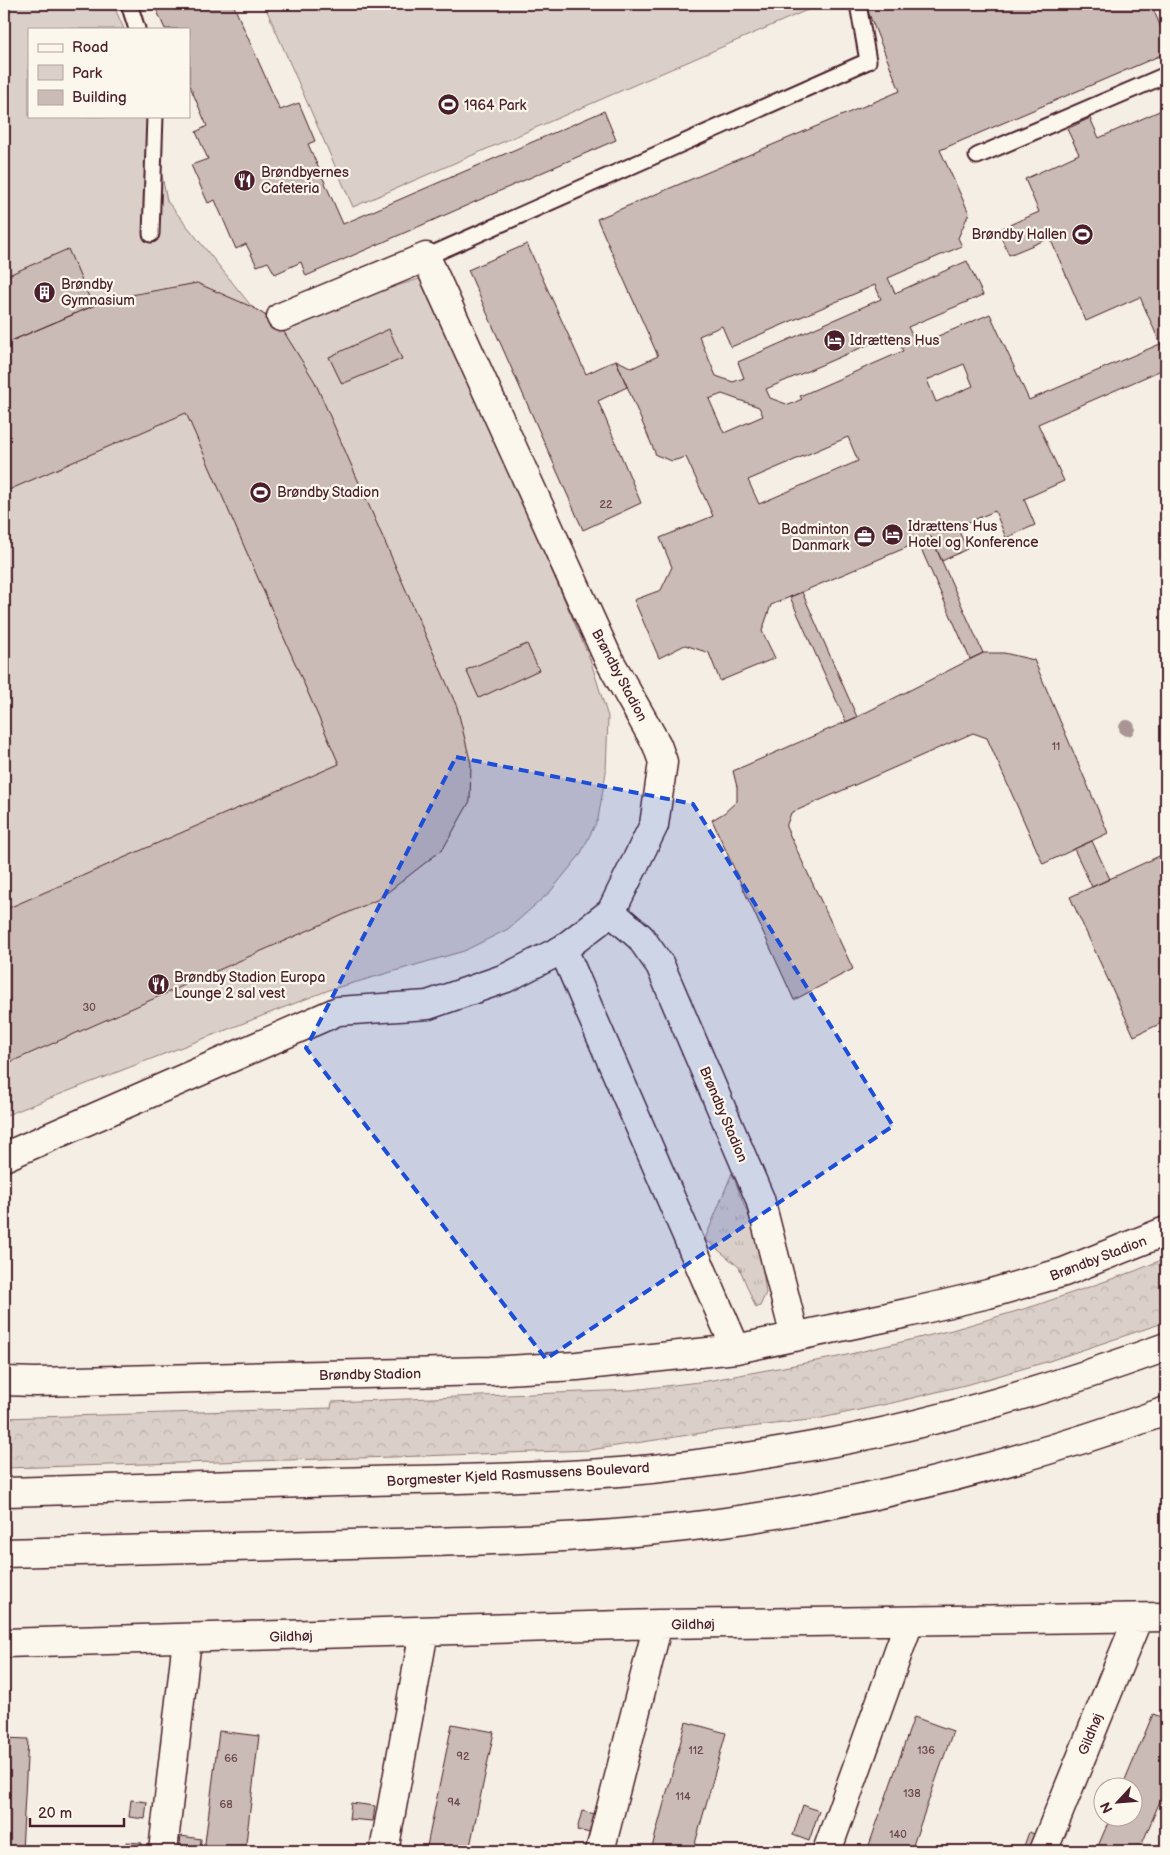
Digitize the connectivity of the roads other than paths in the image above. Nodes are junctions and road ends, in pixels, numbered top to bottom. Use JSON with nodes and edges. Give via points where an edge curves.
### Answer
{"nodes":[{"id":1,"x":129,"y":4,"type":"edge"},
{"id":2,"x":858,"y":4,"type":"edge"},
{"id":3,"x":137,"y":28,"type":"edge"},
{"id":4,"x":1166,"y":75,"type":"edge"},
{"id":5,"x":155,"y":118,"type":"edge"},
{"id":6,"x":977,"y":156,"type":"dead end"},
{"id":7,"x":150,"y":234,"type":"dead end"},
{"id":8,"x":426,"y":257,"type":"junction"},
{"id":9,"x":281,"y":316,"type":"dead end"},
{"id":10,"x":611,"y":912,"type":"junction"},
{"id":11,"x":563,"y":949,"type":"junction"},
{"id":12,"x":4,"y":1156,"type":"edge"},
{"id":13,"x":1166,"y":1231,"type":"edge"},
{"id":14,"x":795,"y":1337,"type":"junction"},
{"id":15,"x":1166,"y":1347,"type":"edge"},
{"id":16,"x":736,"y":1349,"type":"junction"},
{"id":17,"x":4,"y":1381,"type":"edge"},
{"id":18,"x":1166,"y":1411,"type":"edge"},
{"id":19,"x":4,"y":1492,"type":"edge"},
{"id":20,"x":4,"y":1553,"type":"edge"},
{"id":21,"x":1166,"y":1617,"type":"edge"},
{"id":22,"x":1138,"y":1618,"type":"junction"},
{"id":23,"x":909,"y":1622,"type":"junction"},
{"id":24,"x":658,"y":1624,"type":"junction"},
{"id":25,"x":424,"y":1631,"type":"junction"},
{"id":26,"x":187,"y":1639,"type":"junction"},
{"id":27,"x":4,"y":1643,"type":"edge"},
{"id":28,"x":163,"y":1851,"type":"edge"},
{"id":29,"x":384,"y":1851,"type":"edge"},
{"id":30,"x":600,"y":1851,"type":"edge"},
{"id":31,"x":827,"y":1851,"type":"edge"},
{"id":32,"x":1043,"y":1851,"type":"edge"}],
"edges":[{"from":1,"to":3,"type":"lane"},
{"from":2,"to":8,"type":"lane","via":[[868,61]]},
{"from":4,"to":6,"type":"lane"},
{"from":5,"to":7,"type":"lane"},
{"from":8,"to":9,"type":"street"},
{"from":8,"to":10,"type":"street","name":"Brøndby Stadion","via":[[608,658],[657,745],[663,762],[654,825]]},
{"from":10,"to":11,"type":"street","name":"Brøndby Stadion"},
{"from":10,"to":14,"type":"street","name":"Brøndby Stadion","via":[[640,937],[660,965],[760,1199]]},
{"from":11,"to":12,"type":"street","name":"Brøndby Stadion","via":[[506,978],[428,1005],[338,1011]]},
{"from":11,"to":16,"type":"street"},
{"from":13,"to":14,"type":"street","name":"Brøndby Stadion","via":[[1064,1272],[988,1294]]},
{"from":14,"to":16,"type":"street","name":"Brøndby Stadion"},
{"from":15,"to":19,"type":"street","name":"Borgmester Kjeld Rasmussens Boulevard","via":[[1011,1398],[899,1428],[808,1447],[714,1461],[621,1472],[521,1477]]},
{"from":16,"to":17,"type":"street","name":"Brøndby Stadion","via":[[577,1366],[490,1371]]},
{"from":18,"to":20,"type":"street","via":[[1021,1459],[931,1482],[829,1506],[722,1523],[508,1540]]},
{"from":21,"to":22,"type":"street","name":"Gildhøj"},
{"from":22,"to":23,"type":"street","name":"Gildhøj"},
{"from":22,"to":32,"type":"street","name":"Gildhøj"},
{"from":23,"to":24,"type":"street","name":"Gildhøj"},
{"from":23,"to":31,"type":"street"},
{"from":24,"to":25,"type":"street","name":"Gildhøj"},
{"from":24,"to":30,"type":"street","name":"Gildhøj"},
{"from":25,"to":26,"type":"street","name":"Gildhøj"},
{"from":25,"to":29,"type":"street"},
{"from":26,"to":27,"type":"street","name":"Gildhøj"},
{"from":26,"to":28,"type":"street"}]}
